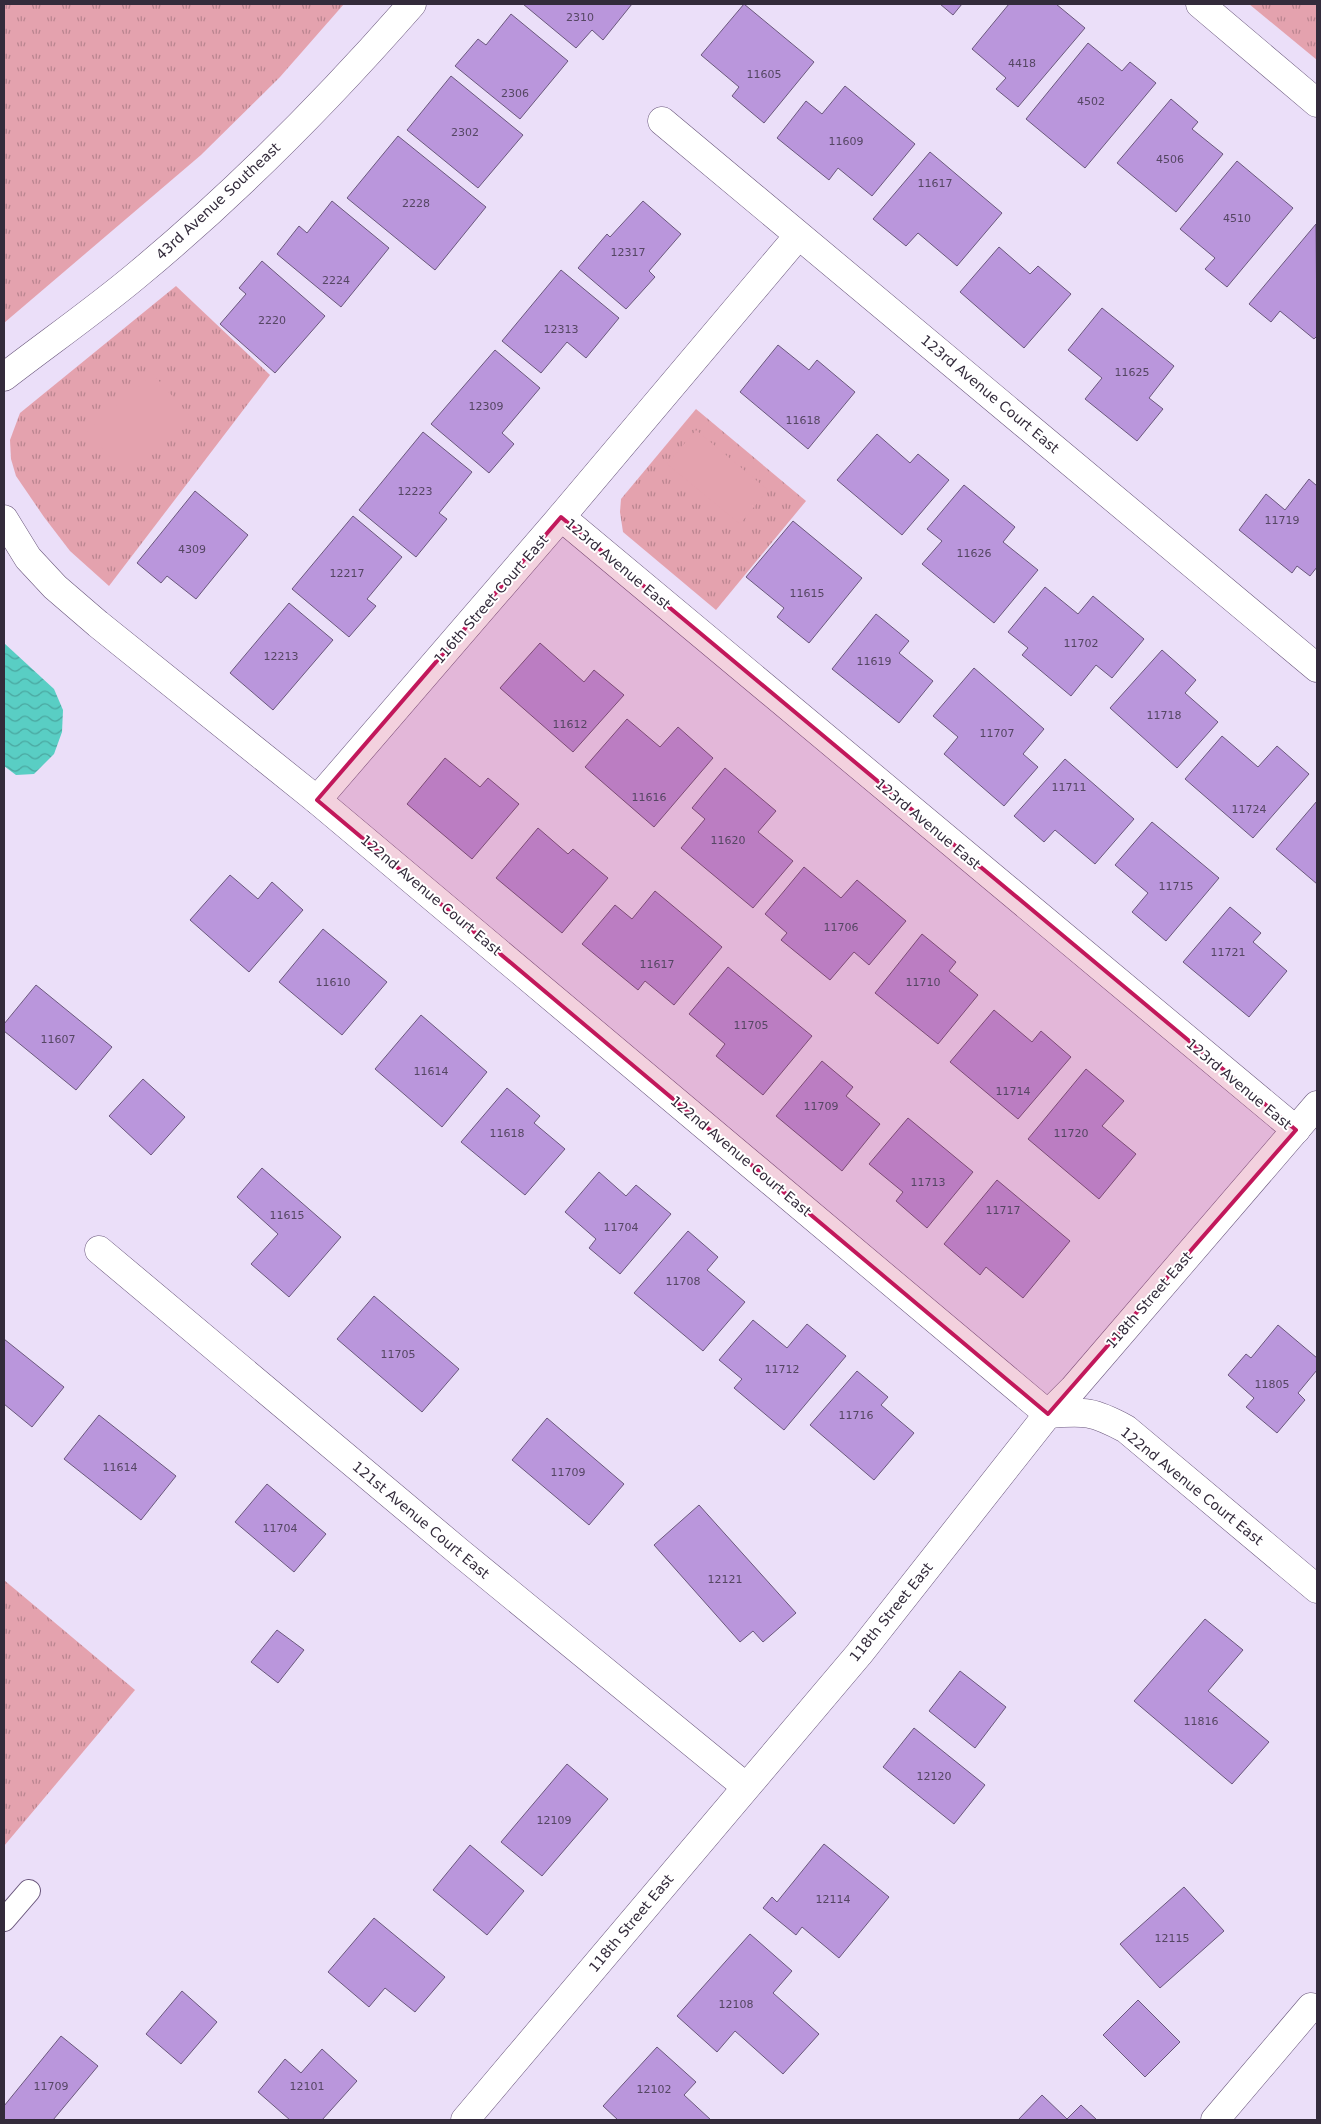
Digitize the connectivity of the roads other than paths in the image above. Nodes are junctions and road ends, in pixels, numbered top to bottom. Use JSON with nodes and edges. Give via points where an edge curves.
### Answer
{"nodes":[{"id":1,"x":412,"y":4,"type":"edge"},
{"id":2,"x":1200,"y":4,"type":"edge"},
{"id":3,"x":1317,"y":103,"type":"edge"},
{"id":4,"x":662,"y":121,"type":"dead end"},
{"id":5,"x":798,"y":236,"type":"junction"},
{"id":6,"x":4,"y":377,"type":"edge"},
{"id":7,"x":561,"y":517,"type":"junction"},
{"id":8,"x":4,"y":520,"type":"edge"},
{"id":9,"x":1317,"y":668,"type":"edge"},
{"id":10,"x":317,"y":800,"type":"junction"},
{"id":11,"x":1317,"y":1105,"type":"edge"},
{"id":12,"x":1296,"y":1130,"type":"junction"},
{"id":13,"x":99,"y":1250,"type":"dead end"},
{"id":14,"x":1048,"y":1414,"type":"junction"},
{"id":15,"x":1317,"y":1589,"type":"edge"},
{"id":16,"x":745,"y":1786,"type":"junction"},
{"id":17,"x":29,"y":1891,"type":"dead end"},
{"id":18,"x":4,"y":1920,"type":"edge"},
{"id":19,"x":1311,"y":2007,"type":"dead end"},
{"id":20,"x":465,"y":2120,"type":"edge"},
{"id":21,"x":1216,"y":2120,"type":"edge"}],
"edges":[{"from":1,"to":6,"type":"street","name":"43rd Avenue Southeast","via":[[359,65],[207,214],[135,277]]},
{"from":2,"to":3,"type":"street"},
{"from":4,"to":5,"type":"street","name":"123rd Avenue Court East"},
{"from":5,"to":7,"type":"street","name":"116th Street Court East"},
{"from":5,"to":9,"type":"street","name":"123rd Avenue Court East"},
{"from":7,"to":10,"type":"street","name":"116th Street Court East"},
{"from":7,"to":12,"type":"street","name":"123rd Avenue East"},
{"from":8,"to":10,"type":"street","name":"122nd Avenue Court East","via":[[28,558],[55,586]]},
{"from":10,"to":14,"type":"street","name":"122nd Avenue Court East"},
{"from":11,"to":12,"type":"street","name":"118th Street East"},
{"from":12,"to":14,"type":"street","name":"118th Street East"},
{"from":13,"to":16,"type":"street","name":"121st Avenue Court East"},
{"from":14,"to":15,"type":"street","name":"122nd Avenue Court East","via":[[1082,1411],[1126,1429]]},
{"from":14,"to":16,"type":"street","name":"118th Street East","via":[[859,1654]]},
{"from":16,"to":20,"type":"street","name":"118th Street East"},
{"from":17,"to":18,"type":"lane"},
{"from":19,"to":21,"type":"street"}]}
